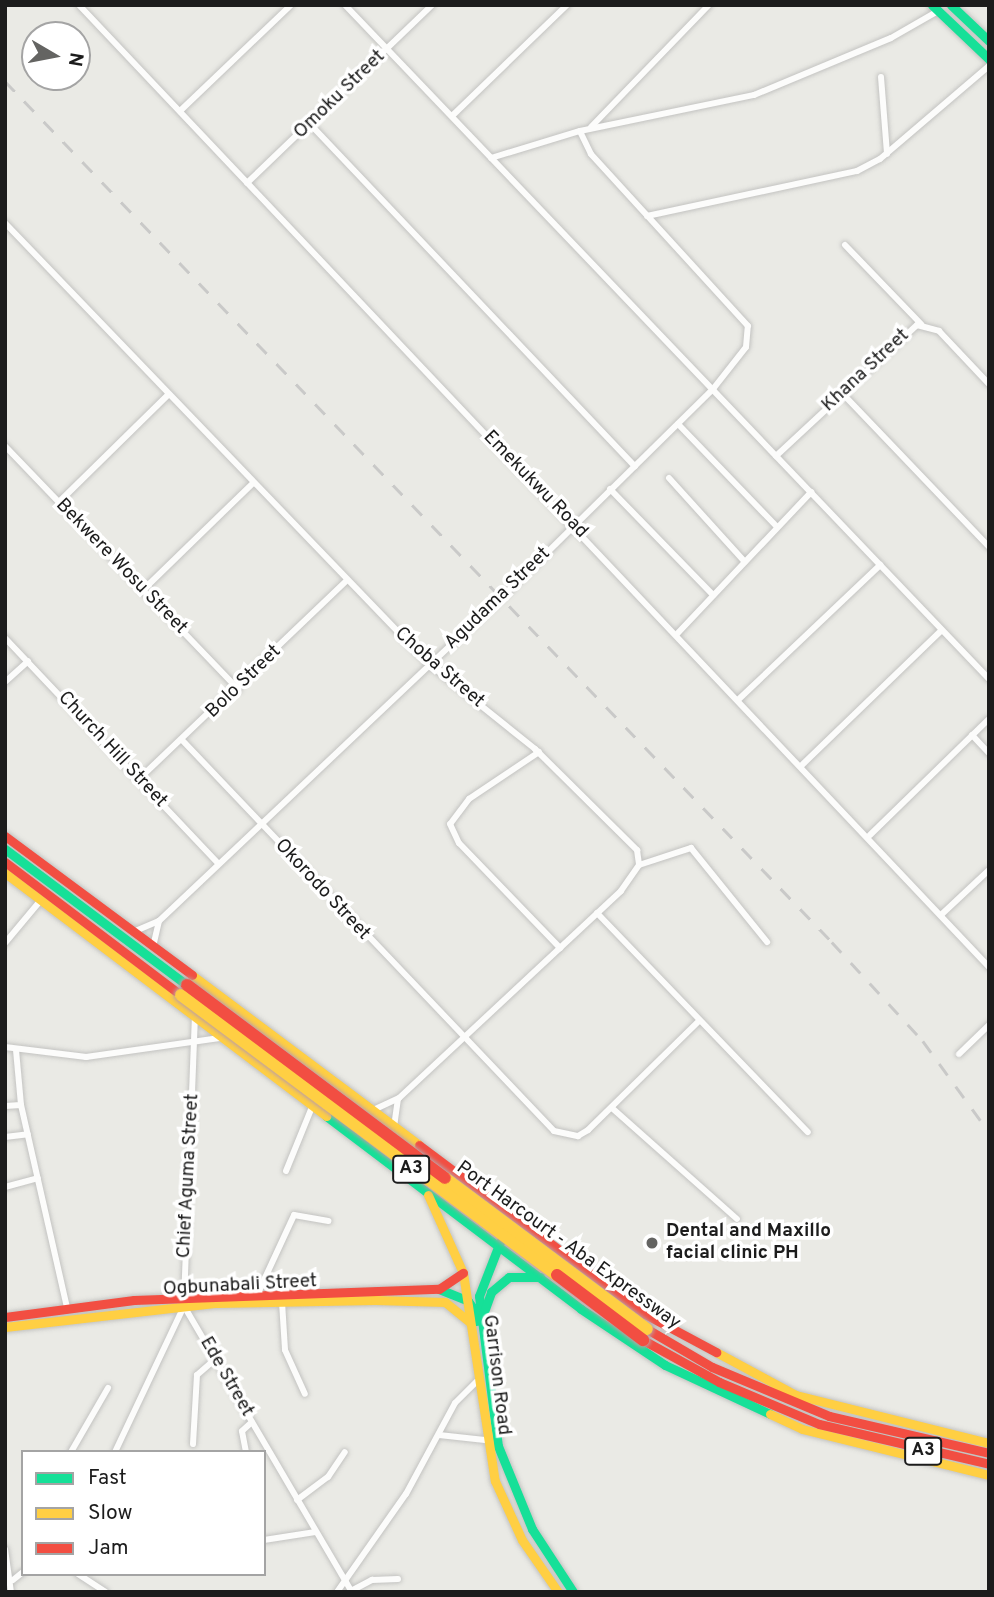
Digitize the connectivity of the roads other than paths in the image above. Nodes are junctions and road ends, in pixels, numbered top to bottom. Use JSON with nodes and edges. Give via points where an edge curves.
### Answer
{"nodes":[{"id":1,"x":79,"y":5,"type":"edge"},
{"id":2,"x":291,"y":5,"type":"edge"},
{"id":3,"x":345,"y":5,"type":"edge"},
{"id":4,"x":432,"y":5,"type":"edge"},
{"id":5,"x":568,"y":5,"type":"edge"},
{"id":6,"x":709,"y":5,"type":"edge"},
{"id":7,"x":951,"y":5,"type":"edge"},
{"id":8,"x":935,"y":8,"type":"edge"},
{"id":9,"x":989,"y":41,"type":"edge"},
{"id":10,"x":387,"y":49,"type":"junction"},
{"id":11,"x":989,"y":59,"type":"edge"},
{"id":12,"x":989,"y":66,"type":"edge"},
{"id":13,"x":881,"y":77,"type":"dead end"},
{"id":14,"x":180,"y":111,"type":"junction"},
{"id":15,"x":452,"y":117,"type":"junction"},
{"id":16,"x":310,"y":124,"type":"junction"},
{"id":17,"x":590,"y":128,"type":"junction"},
{"id":18,"x":579,"y":131,"type":"junction"},
{"id":19,"x":887,"y":154,"type":"junction"},
{"id":20,"x":491,"y":158,"type":"junction"},
{"id":21,"x":247,"y":183,"type":"junction"},
{"id":22,"x":647,"y":216,"type":"junction"},
{"id":23,"x":7,"y":228,"type":"edge"},
{"id":24,"x":845,"y":245,"type":"dead end"},
{"id":25,"x":921,"y":324,"type":"junction"},
{"id":26,"x":989,"y":384,"type":"edge"},
{"id":27,"x":713,"y":389,"type":"junction"},
{"id":28,"x":842,"y":393,"type":"junction"},
{"id":29,"x":168,"y":395,"type":"junction"},
{"id":30,"x":678,"y":424,"type":"junction"},
{"id":31,"x":5,"y":446,"type":"edge"},
{"id":32,"x":776,"y":456,"type":"junction"},
{"id":33,"x":635,"y":466,"type":"junction"},
{"id":34,"x":669,"y":478,"type":"dead end"},
{"id":35,"x":252,"y":484,"type":"junction"},
{"id":36,"x":610,"y":489,"type":"junction"},
{"id":37,"x":811,"y":492,"type":"junction"},
{"id":38,"x":59,"y":502,"type":"junction"},
{"id":39,"x":573,"y":525,"type":"junction"},
{"id":40,"x":778,"y":527,"type":"junction"},
{"id":41,"x":989,"y":547,"type":"edge"},
{"id":42,"x":744,"y":562,"type":"junction"},
{"id":43,"x":880,"y":565,"type":"junction"},
{"id":44,"x":346,"y":581,"type":"junction"},
{"id":45,"x":143,"y":590,"type":"junction"},
{"id":46,"x":713,"y":595,"type":"junction"},
{"id":47,"x":942,"y":630,"type":"junction"},
{"id":48,"x":676,"y":635,"type":"junction"},
{"id":49,"x":5,"y":638,"type":"edge"},
{"id":50,"x":28,"y":661,"type":"junction"},
{"id":51,"x":429,"y":664,"type":"junction"},
{"id":52,"x":989,"y":679,"type":"edge"},
{"id":53,"x":5,"y":682,"type":"edge"},
{"id":54,"x":238,"y":689,"type":"junction"},
{"id":55,"x":739,"y":699,"type":"junction"},
{"id":56,"x":989,"y":719,"type":"edge"},
{"id":57,"x":972,"y":735,"type":"junction"},
{"id":58,"x":183,"y":741,"type":"junction"},
{"id":59,"x":539,"y":752,"type":"junction"},
{"id":60,"x":989,"y":753,"type":"edge"},
{"id":61,"x":802,"y":765,"type":"junction"},
{"id":62,"x":139,"y":779,"type":"junction"},
{"id":63,"x":259,"y":823,"type":"junction"},
{"id":64,"x":870,"y":835,"type":"junction"},
{"id":65,"x":5,"y":836,"type":"edge"},
{"id":66,"x":5,"y":849,"type":"edge"},
{"id":67,"x":5,"y":862,"type":"edge"},
{"id":68,"x":218,"y":863,"type":"junction"},
{"id":69,"x":639,"y":865,"type":"junction"},
{"id":70,"x":989,"y":870,"type":"edge"},
{"id":71,"x":5,"y":873,"type":"edge"},
{"id":72,"x":41,"y":900,"type":"junction"},
{"id":73,"x":597,"y":913,"type":"junction"},
{"id":74,"x":942,"y":914,"type":"junction"},
{"id":75,"x":159,"y":921,"type":"junction"},
{"id":76,"x":133,"y":932,"type":"junction"},
{"id":77,"x":767,"y":942,"type":"dead end"},
{"id":78,"x":5,"y":943,"type":"edge"},
{"id":79,"x":153,"y":947,"type":"junction"},
{"id":80,"x":559,"y":948,"type":"junction"},
{"id":81,"x":989,"y":967,"type":"edge"},
{"id":82,"x":184,"y":990,"type":"junction"},
{"id":83,"x":195,"y":1019,"type":"junction"},
{"id":84,"x":699,"y":1021,"type":"junction"},
{"id":85,"x":989,"y":1025,"type":"edge"},
{"id":86,"x":220,"y":1038,"type":"junction"},
{"id":87,"x":462,"y":1038,"type":"junction"},
{"id":88,"x":195,"y":1045,"type":"junction"},
{"id":89,"x":5,"y":1047,"type":"edge"},
{"id":90,"x":16,"y":1050,"type":"junction"},
{"id":91,"x":958,"y":1055,"type":"dead end"},
{"id":92,"x":399,"y":1098,"type":"junction"},
{"id":93,"x":21,"y":1105,"type":"junction"},
{"id":94,"x":5,"y":1106,"type":"edge"},
{"id":95,"x":312,"y":1107,"type":"junction"},
{"id":96,"x":612,"y":1108,"type":"junction"},
{"id":97,"x":372,"y":1111,"type":"junction"},
{"id":98,"x":394,"y":1127,"type":"junction"},
{"id":99,"x":808,"y":1132,"type":"dead end"},
{"id":100,"x":27,"y":1134,"type":"junction"},
{"id":101,"x":5,"y":1137,"type":"edge"},
{"id":102,"x":446,"y":1165,"type":"junction"},
{"id":103,"x":286,"y":1171,"type":"dead end"},
{"id":104,"x":38,"y":1178,"type":"junction"},
{"id":105,"x":5,"y":1186,"type":"edge"},
{"id":106,"x":427,"y":1193,"type":"junction"},
{"id":107,"x":516,"y":1219,"type":"junction"},
{"id":108,"x":737,"y":1219,"type":"dead end"},
{"id":109,"x":328,"y":1221,"type":"dead end"},
{"id":110,"x":497,"y":1246,"type":"junction"},
{"id":111,"x":463,"y":1273,"type":"junction"},
{"id":112,"x":540,"y":1277,"type":"junction"},
{"id":113,"x":439,"y":1289,"type":"junction"},
{"id":114,"x":258,"y":1293,"type":"junction"},
{"id":115,"x":468,"y":1301,"type":"junction"},
{"id":116,"x":184,"y":1302,"type":"junction"},
{"id":117,"x":282,"y":1302,"type":"junction"},
{"id":118,"x":67,"y":1308,"type":"junction"},
{"id":119,"x":5,"y":1317,"type":"edge"},
{"id":120,"x":476,"y":1321,"type":"junction"},
{"id":121,"x":5,"y":1327,"type":"edge"},
{"id":122,"x":645,"y":1335,"type":"junction"},
{"id":123,"x":213,"y":1361,"type":"junction"},
{"id":124,"x":476,"y":1382,"type":"junction"},
{"id":125,"x":108,"y":1388,"type":"dead end"},
{"id":126,"x":305,"y":1394,"type":"dead end"},
{"id":127,"x":252,"y":1422,"type":"junction"},
{"id":128,"x":439,"y":1435,"type":"junction"},
{"id":129,"x":485,"y":1440,"type":"junction"},
{"id":130,"x":989,"y":1443,"type":"edge"},
{"id":131,"x":193,"y":1444,"type":"dead end"},
{"id":132,"x":72,"y":1450,"type":"edge"},
{"id":133,"x":116,"y":1450,"type":"edge"},
{"id":134,"x":246,"y":1450,"type":"edge"},
{"id":135,"x":345,"y":1452,"type":"dead end"},
{"id":136,"x":989,"y":1453,"type":"edge"},
{"id":137,"x":989,"y":1464,"type":"edge"},
{"id":138,"x":989,"y":1475,"type":"edge"},
{"id":139,"x":296,"y":1500,"type":"junction"},
{"id":140,"x":315,"y":1532,"type":"junction"},
{"id":141,"x":266,"y":1541,"type":"edge"},
{"id":142,"x":5,"y":1549,"type":"edge"},
{"id":143,"x":21,"y":1574,"type":"edge"},
{"id":144,"x":81,"y":1576,"type":"edge"},
{"id":145,"x":398,"y":1579,"type":"dead end"},
{"id":146,"x":13,"y":1580,"type":"junction"},
{"id":147,"x":345,"y":1581,"type":"junction"},
{"id":148,"x":352,"y":1591,"type":"edge"},
{"id":149,"x":11,"y":1592,"type":"edge"},
{"id":150,"x":106,"y":1592,"type":"edge"},
{"id":151,"x":337,"y":1592,"type":"edge"},
{"id":152,"x":558,"y":1592,"type":"edge"},
{"id":153,"x":573,"y":1592,"type":"edge"}],
"edges":[{"from":1,"to":14,"type":"street","name":"Emekukwu Road"},
{"from":2,"to":14,"type":"street"},
{"from":3,"to":10,"type":"street"},
{"from":4,"to":10,"type":"street","name":"Omoku Street"},
{"from":5,"to":15,"type":"street"},
{"from":6,"to":17,"type":"street"},
{"from":7,"to":9,"type":"main road"},
{"from":8,"to":11,"type":"main road"},
{"from":8,"to":17,"type":"street","via":[[891,38],[754,95]]},
{"from":10,"to":15,"type":"street"},
{"from":10,"to":16,"type":"street","name":"Omoku Street"},
{"from":12,"to":19,"type":"street"},
{"from":13,"to":19,"type":"street"},
{"from":14,"to":21,"type":"street","name":"Emekukwu Road"},
{"from":15,"to":20,"type":"street"},
{"from":16,"to":21,"type":"street","name":"Omoku Street"},
{"from":16,"to":33,"type":"street"},
{"from":17,"to":18,"type":"street"},
{"from":18,"to":20,"type":"street"},
{"from":18,"to":22,"type":"street","via":[[591,154]]},
{"from":19,"to":22,"type":"street","via":[[857,171]]},
{"from":20,"to":27,"type":"street"},
{"from":21,"to":39,"type":"street","name":"Emekukwu Road"},
{"from":22,"to":27,"type":"street","name":"Agudama Street","via":[[750,329],[746,347]]},
{"from":23,"to":29,"type":"street","name":"Choba Street"},
{"from":24,"to":25,"type":"street"},
{"from":25,"to":26,"type":"street","name":"Khana Street","via":[[939,331]]},
{"from":25,"to":28,"type":"street","name":"Khana Street"},
{"from":27,"to":30,"type":"street","name":"Agudama Street"},
{"from":27,"to":32,"type":"street"},
{"from":28,"to":32,"type":"street","name":"Khana Street"},
{"from":28,"to":41,"type":"street"},
{"from":29,"to":35,"type":"street","name":"Choba Street"},
{"from":29,"to":38,"type":"street"},
{"from":30,"to":33,"type":"street","name":"Agudama Street"},
{"from":30,"to":40,"type":"street"},
{"from":31,"to":38,"type":"street","name":"Bekwere Wosu Street"},
{"from":32,"to":37,"type":"street"},
{"from":33,"to":36,"type":"street","name":"Agudama Street"},
{"from":34,"to":42,"type":"street"},
{"from":35,"to":44,"type":"street","name":"Choba Street"},
{"from":35,"to":45,"type":"street"},
{"from":36,"to":39,"type":"street","name":"Agudama Street"},
{"from":36,"to":46,"type":"street"},
{"from":37,"to":40,"type":"street"},
{"from":37,"to":43,"type":"street"},
{"from":38,"to":45,"type":"street","name":"Bekwere Wosu Street"},
{"from":39,"to":48,"type":"street","name":"Emekukwu Road"},
{"from":39,"to":51,"type":"street","name":"Agudama Street"},
{"from":40,"to":42,"type":"street"},
{"from":42,"to":46,"type":"street"},
{"from":43,"to":47,"type":"street"},
{"from":43,"to":55,"type":"street"},
{"from":44,"to":51,"type":"street","name":"Choba Street"},
{"from":44,"to":54,"type":"street","name":"Bolo Street"},
{"from":45,"to":54,"type":"street","name":"Bekwere Wosu Street"},
{"from":46,"to":48,"type":"street"},
{"from":47,"to":52,"type":"street"},
{"from":47,"to":61,"type":"street"},
{"from":48,"to":55,"type":"street","name":"Emekukwu Road"},
{"from":49,"to":50,"type":"street","name":"Church Hill Street"},
{"from":50,"to":53,"type":"street"},
{"from":50,"to":62,"type":"street","name":"Church Hill Street"},
{"from":51,"to":59,"type":"street","name":"Choba Street"},
{"from":51,"to":63,"type":"street","name":"Agudama Street"},
{"from":54,"to":58,"type":"street","name":"Bolo Street"},
{"from":55,"to":61,"type":"street","name":"Emekukwu Road"},
{"from":56,"to":57,"type":"street"},
{"from":57,"to":60,"type":"street"},
{"from":57,"to":64,"type":"street"},
{"from":58,"to":62,"type":"street","name":"Bolo Street"},
{"from":58,"to":63,"type":"street","name":"Okorodo Street"},
{"from":59,"to":69,"type":"street","name":"Choba Street","via":[[619,826]]},
{"from":59,"to":80,"type":"street","via":[[469,799],[450,824],[459,843]]},
{"from":61,"to":64,"type":"street","name":"Emekukwu Road"},
{"from":62,"to":68,"type":"street","name":"Church Hill Street"},
{"from":63,"to":68,"type":"street","name":"Agudama Street"},
{"from":63,"to":87,"type":"street","name":"Okorodo Street"},
{"from":64,"to":74,"type":"street","name":"Emekukwu Road"},
{"from":65,"to":76,"type":"main road"},
{"from":66,"to":82,"type":"main road","name":"Port Harcourt - Aba Expressway","number":"A3"},
{"from":67,"to":82,"type":"main road","name":"Port Harcourt - Aba Expressway","number":"A3"},
{"from":68,"to":75,"type":"street","name":"Agudama Street"},
{"from":69,"to":73,"type":"street"},
{"from":69,"to":77,"type":"street","via":[[691,848]]},
{"from":70,"to":74,"type":"street"},
{"from":71,"to":72,"type":"main road"},
{"from":72,"to":78,"type":"street"},
{"from":72,"to":83,"type":"main road"},
{"from":73,"to":80,"type":"street"},
{"from":73,"to":84,"type":"street"},
{"from":74,"to":81,"type":"street","name":"Emekukwu Road"},
{"from":75,"to":76,"type":"street"},
{"from":75,"to":79,"type":"street"},
{"from":76,"to":79,"type":"main road"},
{"from":79,"to":97,"type":"main road"},
{"from":80,"to":87,"type":"street"},
{"from":82,"to":122,"type":"main road","name":"Port Harcourt - Aba Expressway","number":"A3","bridge":true},
{"from":83,"to":86,"type":"main road"},
{"from":83,"to":88,"type":"street","name":"Chief Aguma Street"},
{"from":84,"to":96,"type":"street"},
{"from":84,"to":99,"type":"street"},
{"from":85,"to":91,"type":"street"},
{"from":86,"to":88,"type":"street"},
{"from":86,"to":95,"type":"main road"},
{"from":87,"to":92,"type":"street"},
{"from":87,"to":96,"type":"street","name":"Okorodo Street","via":[[554,1131],[578,1136]]},
{"from":88,"to":90,"type":"street","via":[[86,1057]]},
{"from":88,"to":116,"type":"street","name":"Chief Aguma Street"},
{"from":89,"to":90,"type":"street"},
{"from":90,"to":93,"type":"street"},
{"from":92,"to":97,"type":"street"},
{"from":92,"to":98,"type":"street"},
{"from":93,"to":94,"type":"street"},
{"from":93,"to":100,"type":"street"},
{"from":95,"to":103,"type":"street"},
{"from":95,"to":106,"type":"main road"},
{"from":96,"to":108,"type":"street"},
{"from":97,"to":98,"type":"main road"},
{"from":98,"to":102,"type":"main road"},
{"from":100,"to":101,"type":"street"},
{"from":100,"to":104,"type":"street"},
{"from":102,"to":106,"type":"main road","via":[[429,1174]]},
{"from":102,"to":107,"type":"main road"},
{"from":104,"to":105,"type":"street"},
{"from":104,"to":118,"type":"street"},
{"from":106,"to":110,"type":"main road"},
{"from":106,"to":111,"type":"main road","name":"Garrison Road"},
{"from":107,"to":110,"type":"main road","name":"Garrison Road"},
{"from":107,"to":130,"type":"main road","via":[[645,1314],[796,1395]]},
{"from":109,"to":114,"type":"street","via":[[294,1215]]},
{"from":110,"to":112,"type":"main road"},
{"from":110,"to":120,"type":"main road","name":"Garrison Road","via":[[481,1282]]},
{"from":111,"to":113,"type":"main road"},
{"from":111,"to":115,"type":"main road","name":"Garrison Road"},
{"from":112,"to":120,"type":"main road","via":[[519,1273],[499,1284]]},
{"from":112,"to":138,"type":"main road","via":[[665,1365],[735,1401],[838,1440]]},
{"from":113,"to":114,"type":"main road","name":"Ogbunabali Street"},
{"from":113,"to":115,"type":"main road","name":"Ogbunabali Street"},
{"from":114,"to":116,"type":"main road","name":"Ogbunabali Street"},
{"from":115,"to":120,"type":"main road"},
{"from":116,"to":117,"type":"main road","name":"Ogbunabali Street"},
{"from":116,"to":118,"type":"main road","name":"Ogbunabali Street"},
{"from":116,"to":121,"type":"main road","name":"Ogbunabali Street"},
{"from":116,"to":123,"type":"street","name":"Ede Street"},
{"from":116,"to":133,"type":"street"},
{"from":117,"to":120,"type":"main road","name":"Ogbunabali Street","via":[[429,1300],[456,1307]]},
{"from":117,"to":126,"type":"street","via":[[285,1350]]},
{"from":118,"to":119,"type":"main road","name":"Ogbunabali Street"},
{"from":120,"to":124,"type":"main road","name":"Garrison Road"},
{"from":120,"to":153,"type":"main road","name":"Garrison Road","via":[[506,1472],[543,1550]]},
{"from":122,"to":136,"type":"main road","name":"Port Harcourt - Aba Expressway","number":"A3","via":[[829,1416]]},
{"from":122,"to":137,"type":"main road","name":"Port Harcourt - Aba Expressway","number":"A3","via":[[719,1382],[819,1424]]},
{"from":123,"to":127,"type":"street","name":"Ede Street"},
{"from":123,"to":131,"type":"street","via":[[197,1375]]},
{"from":124,"to":128,"type":"street","via":[[455,1403]]},
{"from":124,"to":129,"type":"main road","name":"Garrison Road"},
{"from":125,"to":132,"type":"street"},
{"from":127,"to":134,"type":"street","via":[[242,1431]]},
{"from":127,"to":139,"type":"street","name":"Ede Street"},
{"from":128,"to":129,"type":"street"},
{"from":128,"to":147,"type":"street"},
{"from":129,"to":152,"type":"main road","name":"Garrison Road","via":[[508,1513]]},
{"from":135,"to":139,"type":"street","via":[[328,1477]]},
{"from":139,"to":140,"type":"street","name":"Ede Street"},
{"from":140,"to":141,"type":"street"},
{"from":140,"to":147,"type":"street","name":"Ede Street"},
{"from":142,"to":146,"type":"street"},
{"from":143,"to":146,"type":"street"},
{"from":144,"to":150,"type":"street"},
{"from":145,"to":148,"type":"street","via":[[372,1580]]},
{"from":146,"to":149,"type":"street"},
{"from":147,"to":148,"type":"street","name":"Ede Street"},
{"from":147,"to":151,"type":"street"}]}
